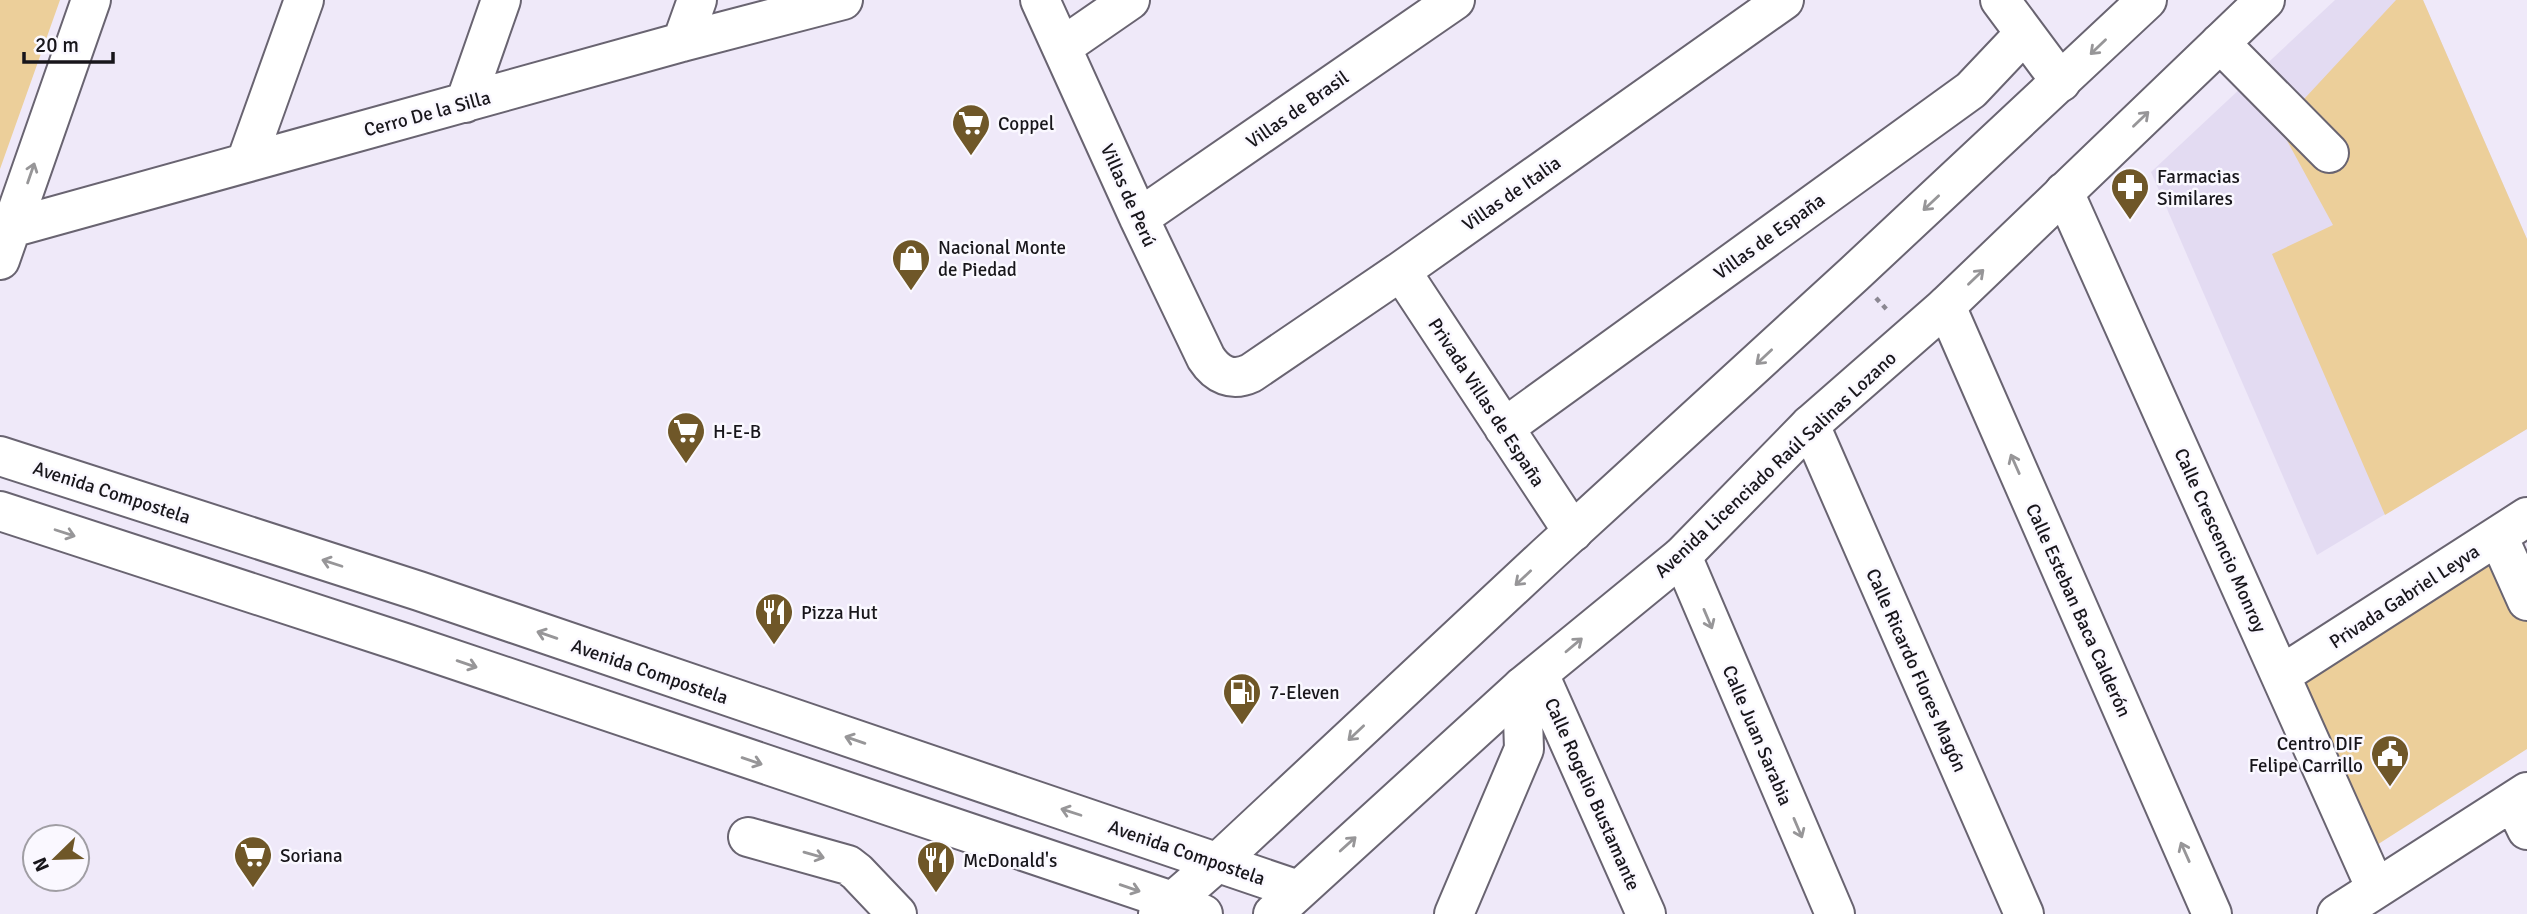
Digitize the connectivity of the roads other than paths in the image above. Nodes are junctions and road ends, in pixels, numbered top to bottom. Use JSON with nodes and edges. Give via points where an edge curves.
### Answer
{"nodes":[{"id":1,"x":90,"y":0,"type":"edge"},
{"id":2,"x":304,"y":0,"type":"edge"},
{"id":3,"x":500,"y":0,"type":"edge"},
{"id":4,"x":697,"y":0,"type":"edge"},
{"id":5,"x":843,"y":0,"type":"edge"},
{"id":6,"x":1040,"y":0,"type":"edge"},
{"id":7,"x":1130,"y":0,"type":"edge"},
{"id":8,"x":1455,"y":0,"type":"edge"},
{"id":9,"x":1784,"y":0,"type":"edge"},
{"id":10,"x":2000,"y":0,"type":"edge"},
{"id":11,"x":2147,"y":0,"type":"edge"},
{"id":12,"x":2265,"y":0,"type":"edge"},
{"id":13,"x":2024,"y":34,"type":"junction"},
{"id":14,"x":682,"y":42,"type":"junction"},
{"id":15,"x":2220,"y":43,"type":"junction"},
{"id":16,"x":1062,"y":47,"type":"junction"},
{"id":17,"x":2061,"y":82,"type":"junction"},
{"id":18,"x":465,"y":103,"type":"junction"},
{"id":19,"x":2329,"y":153,"type":"dead end"},
{"id":20,"x":246,"y":162,"type":"junction"},
{"id":21,"x":2064,"y":192,"type":"junction"},
{"id":22,"x":1139,"y":218,"type":"junction"},
{"id":23,"x":6,"y":244,"type":"edge"},
{"id":24,"x":1401,"y":271,"type":"junction"},
{"id":25,"x":1946,"y":306,"type":"junction"},
{"id":26,"x":1233,"y":378,"type":"joint"},
{"id":27,"x":1810,"y":425,"type":"junction"},
{"id":28,"x":1504,"y":428,"type":"junction"},
{"id":29,"x":0,"y":456,"type":"edge"},
{"id":30,"x":0,"y":512,"type":"edge"},
{"id":31,"x":2512,"y":527,"type":"edge"},
{"id":32,"x":1573,"y":532,"type":"junction"},
{"id":33,"x":1682,"y":556,"type":"junction"},
{"id":34,"x":419,"y":591,"type":"junction"},
{"id":35,"x":2527,"y":601,"type":"edge"},
{"id":36,"x":402,"y":642,"type":"junction"},
{"id":37,"x":2281,"y":675,"type":"junction"},
{"id":38,"x":1531,"y":680,"type":"junction"},
{"id":39,"x":726,"y":697,"type":"junction"},
{"id":40,"x":711,"y":747,"type":"junction"},
{"id":41,"x":1006,"y":791,"type":"junction"},
{"id":42,"x":2523,"y":808,"type":"edge"},
{"id":43,"x":963,"y":831,"type":"junction"},
{"id":44,"x":748,"y":837,"type":"dead end"},
{"id":45,"x":1218,"y":862,"type":"junction"},
{"id":46,"x":1285,"y":902,"type":"edge"},
{"id":47,"x":2362,"y":903,"type":"edge"},
{"id":48,"x":1178,"y":910,"type":"edge"},
{"id":49,"x":1641,"y":910,"type":"edge"},
{"id":50,"x":897,"y":914,"type":"edge"},
{"id":51,"x":1454,"y":914,"type":"edge"},
{"id":52,"x":1835,"y":914,"type":"edge"},
{"id":53,"x":2024,"y":914,"type":"edge"},
{"id":54,"x":2212,"y":914,"type":"edge"}],
"edges":[{"from":23,"to":1,"type":"street","one_way":true},
{"from":2,"to":20,"type":"street"},
{"from":3,"to":18,"type":"street"},
{"from":4,"to":14,"type":"street"},
{"from":5,"to":14,"type":"street","name":"Cerro De la Silla"},
{"from":6,"to":16,"type":"street","name":"Villas de Perú"},
{"from":7,"to":16,"type":"street"},
{"from":8,"to":22,"type":"street","name":"Villas de Brasil"},
{"from":9,"to":24,"type":"street","name":"Villas de Italia"},
{"from":10,"to":13,"type":"street"},
{"from":11,"to":17,"type":"street","one_way":true},
{"from":12,"to":15,"type":"street","name":"Avenida Licenciado Raúl Salinas Lozano"},
{"from":13,"to":17,"type":"street"},
{"from":13,"to":28,"type":"street","name":"Villas de España","via":[[1971,90]]},
{"from":14,"to":18,"type":"street","name":"Cerro De la Silla"},
{"from":15,"to":19,"type":"street"},
{"from":21,"to":15,"type":"street","name":"Avenida Licenciado Raúl Salinas Lozano","one_way":true},
{"from":16,"to":22,"type":"street","name":"Villas de Perú"},
{"from":17,"to":32,"type":"street","one_way":true},
{"from":18,"to":20,"type":"street","name":"Cerro De la Silla"},
{"from":20,"to":23,"type":"street","name":"Cerro De la Silla"},
{"from":25,"to":21,"type":"street","name":"Avenida Licenciado Raúl Salinas Lozano","one_way":true},
{"from":21,"to":37,"type":"street","name":"Calle Crescencio Monroy"},
{"from":22,"to":26,"type":"street","name":"Villas de Perú","via":[[1206,358]]},
{"from":24,"to":26,"type":"street","name":"Villas de Italia","via":[[1251,373]]},
{"from":24,"to":28,"type":"street","name":"Privada Villas de España"},
{"from":25,"to":27,"type":"street","name":"Avenida Licenciado Raúl Salinas Lozano"},
{"from":54,"to":25,"type":"street","name":"Calle Esteban Baca Calderón","one_way":true},
{"from":27,"to":33,"type":"street","name":"Avenida Licenciado Raúl Salinas Lozano"},
{"from":27,"to":53,"type":"street","name":"Calle Ricardo Flores Magón"},
{"from":28,"to":32,"type":"street","name":"Privada Villas de España"},
{"from":34,"to":29,"type":"street","name":"Avenida Compostela","one_way":true},
{"from":30,"to":36,"type":"street","one_way":true},
{"from":31,"to":35,"type":"street"},
{"from":31,"to":37,"type":"street","name":"Privada Gabriel Leyva"},
{"from":32,"to":45,"type":"street","one_way":true},
{"from":38,"to":33,"type":"street","name":"Avenida Licenciado Raúl Salinas Lozano","one_way":true},
{"from":33,"to":52,"type":"street","name":"Calle Juan Sarabia","one_way":true},
{"from":34,"to":36,"type":"street"},
{"from":39,"to":34,"type":"street","name":"Avenida Compostela","one_way":true},
{"from":36,"to":40,"type":"street","one_way":true},
{"from":37,"to":47,"type":"street","name":"Calle Crescencio Monroy"},
{"from":46,"to":38,"type":"street","name":"Avenida Licenciado Raúl Salinas Lozano","one_way":true},
{"from":38,"to":49,"type":"street","name":"Calle Rogelio Bustamante"},
{"from":38,"to":51,"type":"street","via":[[1524,749]]},
{"from":39,"to":40,"type":"street"},
{"from":41,"to":39,"type":"street","name":"Avenida Compostela","one_way":true},
{"from":40,"to":43,"type":"street","one_way":true},
{"from":41,"to":43,"type":"street"},
{"from":45,"to":41,"type":"street","name":"Avenida Compostela","one_way":true},
{"from":42,"to":47,"type":"street"},
{"from":43,"to":48,"type":"street","one_way":true},
{"from":44,"to":50,"type":"street","one_way":true,"via":[[848,865]]},
{"from":45,"to":46,"type":"street","name":"Avenida Compostela"},
{"from":45,"to":48,"type":"street"}]}
